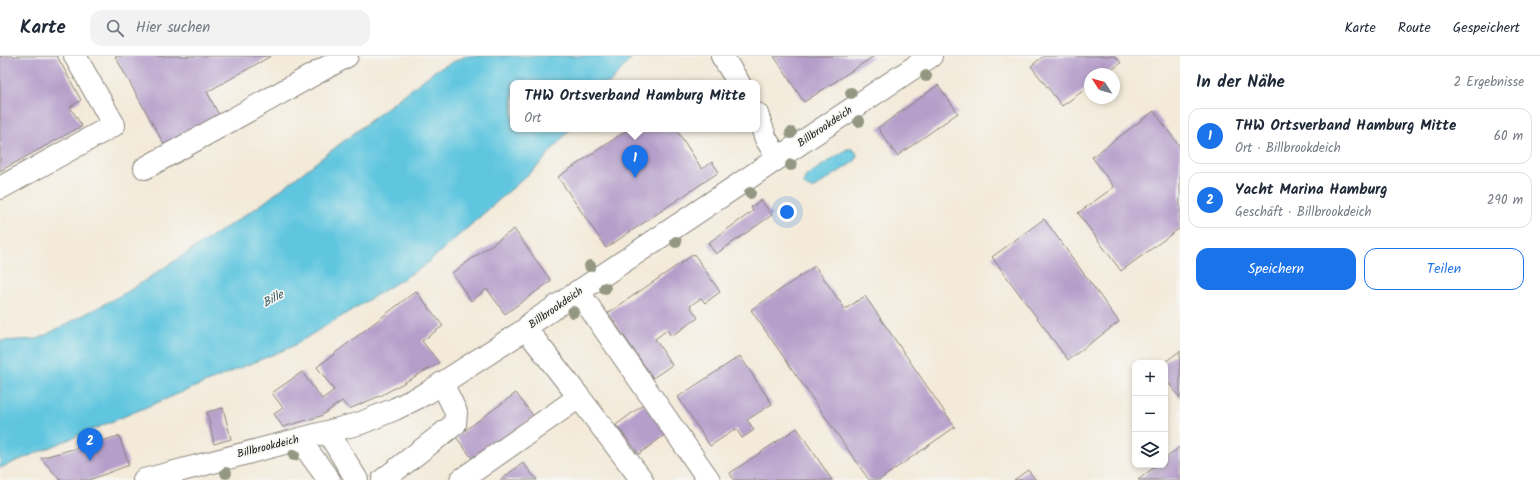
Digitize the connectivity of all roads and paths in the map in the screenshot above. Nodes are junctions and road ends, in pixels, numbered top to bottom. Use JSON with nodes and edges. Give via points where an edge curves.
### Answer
{"nodes":[{"id":1,"x":76,"y":56,"type":"edge"},
{"id":2,"x":347,"y":56,"type":"edge"},
{"id":3,"x":722,"y":56,"type":"edge"},
{"id":4,"x":931,"y":56,"type":"edge"},
{"id":5,"x":737,"y":80,"type":"edge"},
{"id":6,"x":760,"y":122,"type":"edge"},
{"id":7,"x":778,"y":158,"type":"junction"},
{"id":8,"x":145,"y":168,"type":"dead end"},
{"id":9,"x":0,"y":188,"type":"edge"},
{"id":10,"x":578,"y":292,"type":"junction"},
{"id":11,"x":526,"y":329,"type":"junction"},
{"id":12,"x":442,"y":383,"type":"junction"},
{"id":13,"x":579,"y":397,"type":"junction"},
{"id":14,"x":328,"y":432,"type":"junction"},
{"id":15,"x":299,"y":439,"type":"junction"},
{"id":16,"x":145,"y":480,"type":"edge"},
{"id":17,"x":329,"y":480,"type":"edge"},
{"id":18,"x":357,"y":480,"type":"edge"},
{"id":19,"x":383,"y":480,"type":"edge"},
{"id":20,"x":461,"y":480,"type":"edge"},
{"id":21,"x":642,"y":480,"type":"edge"},
{"id":22,"x":709,"y":480,"type":"edge"}],
"edges":[{"from":1,"to":9,"type":"street","via":[[114,125]]},
{"from":2,"to":8,"type":"street"},
{"from":3,"to":5,"type":"street"},
{"from":4,"to":7,"type":"street","name":"Billbrookdeich"},
{"from":6,"to":7,"type":"street","via":[[766,139]]},
{"from":7,"to":10,"type":"street","name":"Billbrookdeich"},
{"from":10,"to":11,"type":"street","name":"Billbrookdeich"},
{"from":10,"to":22,"type":"street"},
{"from":11,"to":12,"type":"street","name":"Billbrookdeich"},
{"from":11,"to":13,"type":"street"},
{"from":12,"to":14,"type":"street","name":"Billbrookdeich","via":[[395,409],[361,423]]},
{"from":12,"to":19,"type":"street","via":[[456,412],[455,424]]},
{"from":13,"to":20,"type":"street"},
{"from":13,"to":21,"type":"street"},
{"from":14,"to":15,"type":"street","name":"Billbrookdeich"},
{"from":14,"to":18,"type":"street"},
{"from":15,"to":16,"type":"street","name":"Billbrookdeich"},
{"from":15,"to":17,"type":"street"}]}
